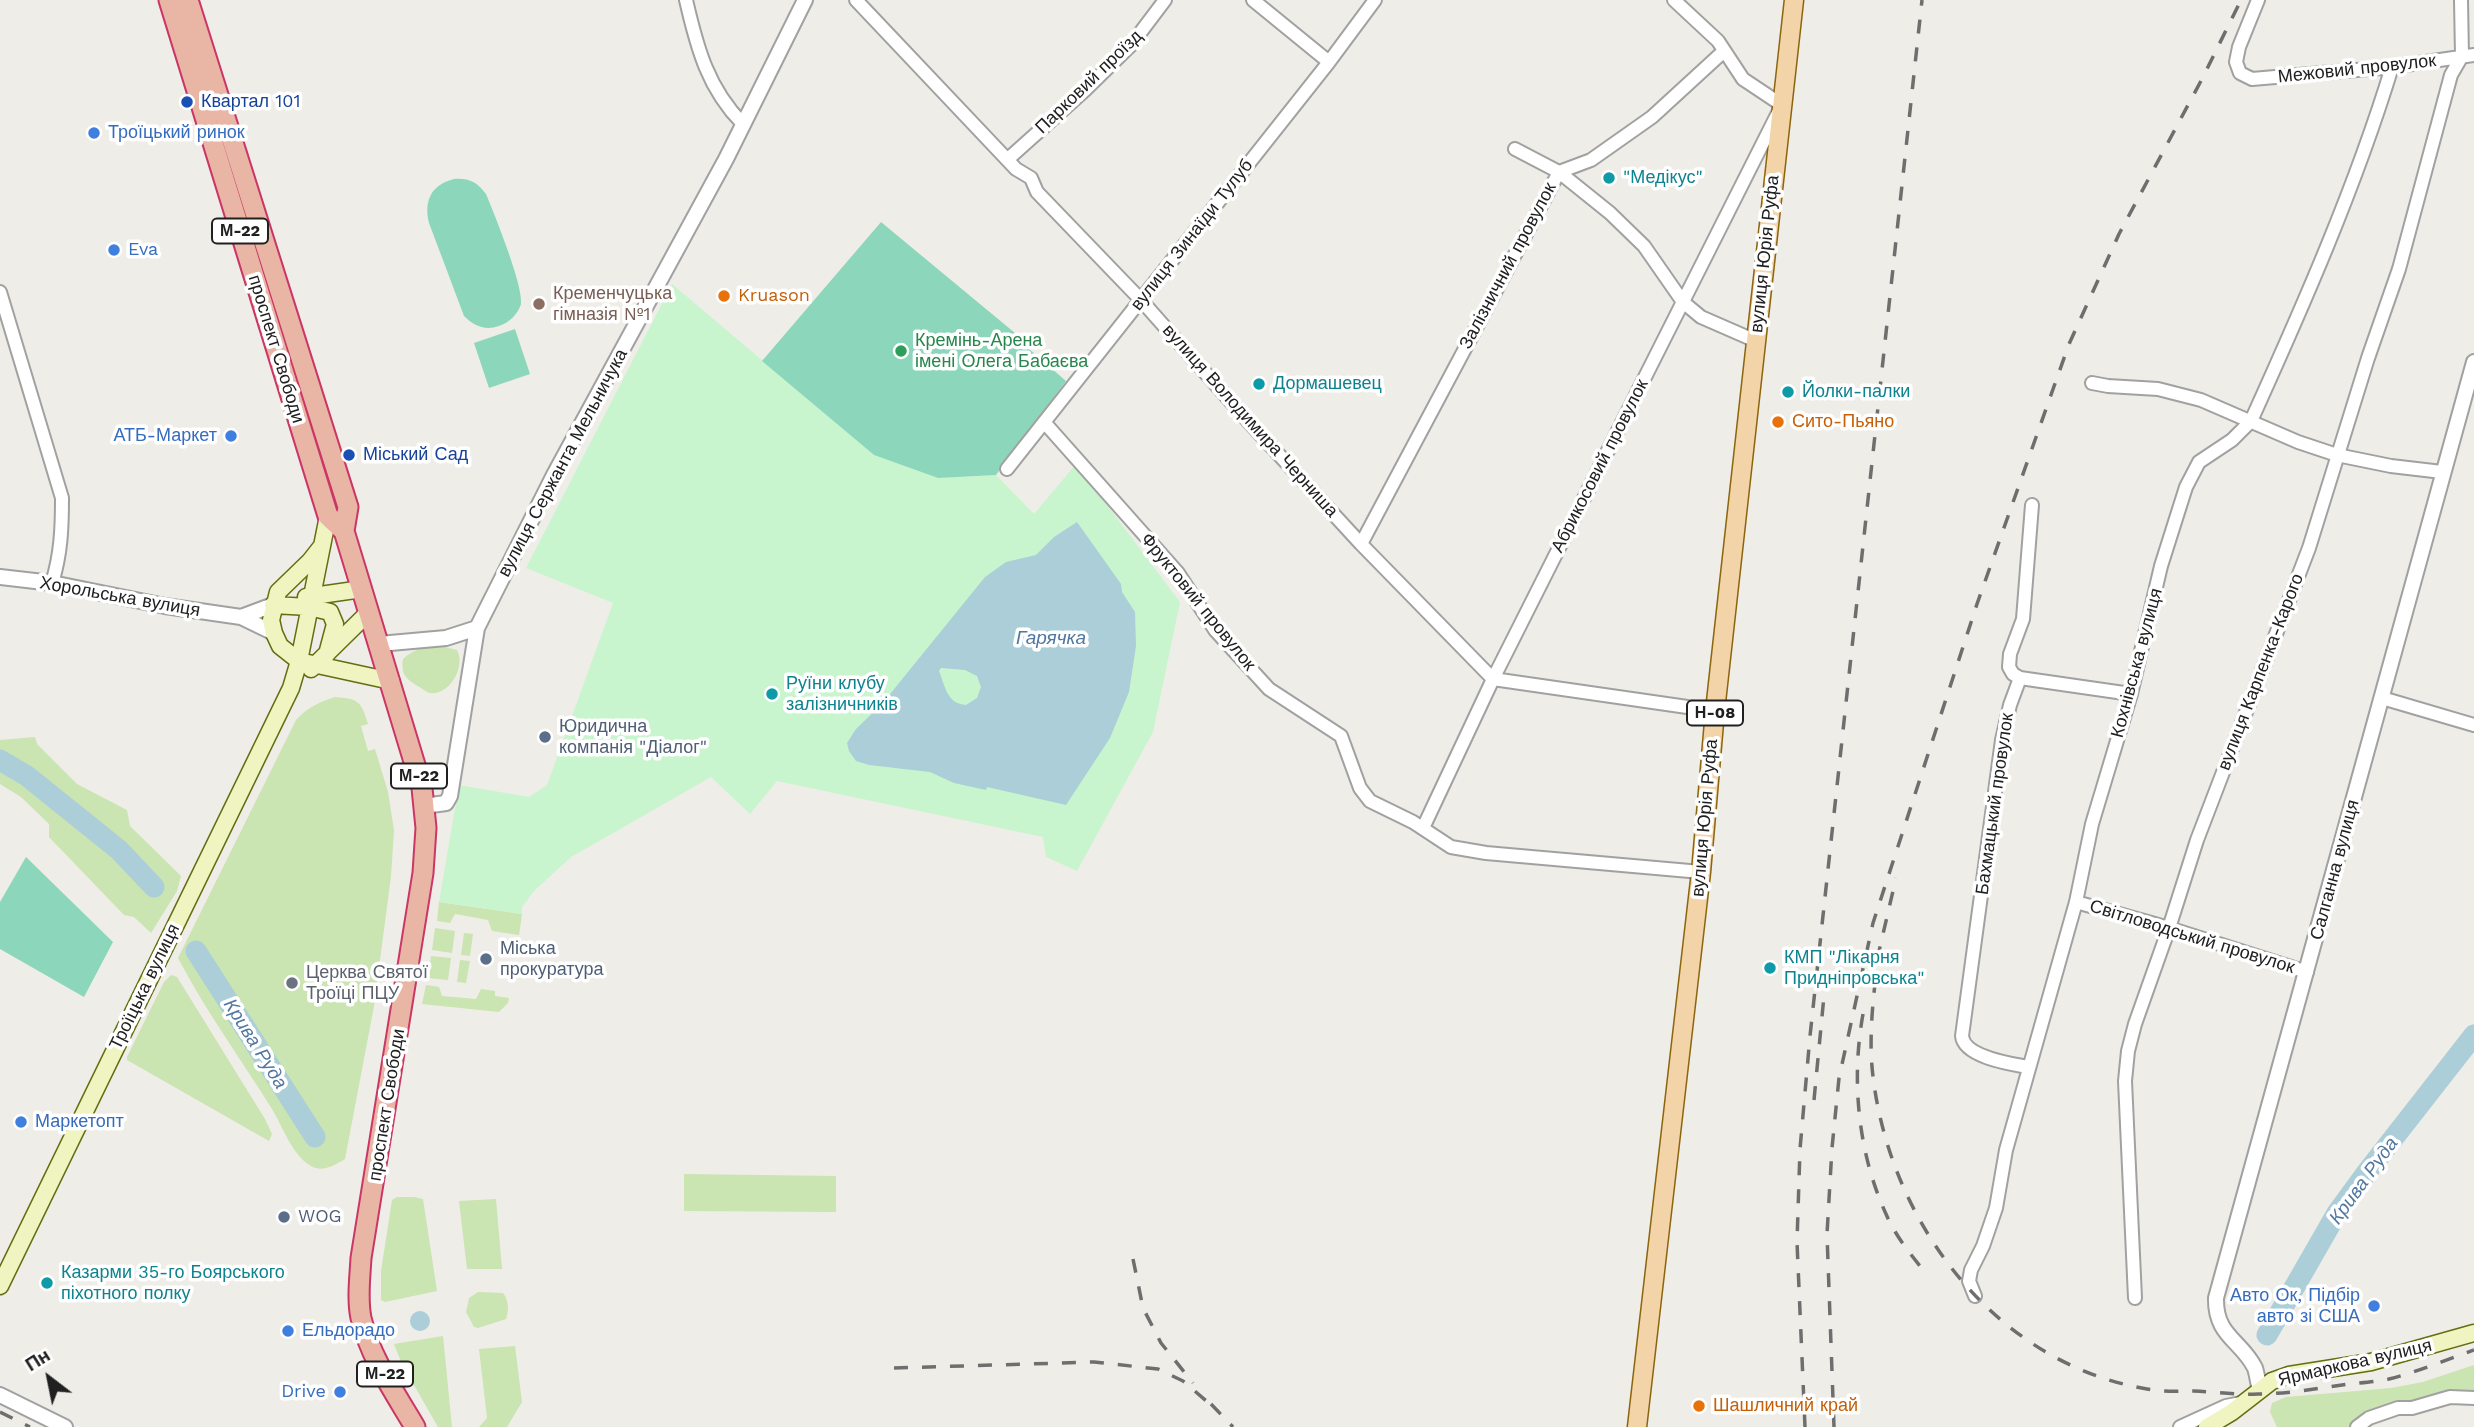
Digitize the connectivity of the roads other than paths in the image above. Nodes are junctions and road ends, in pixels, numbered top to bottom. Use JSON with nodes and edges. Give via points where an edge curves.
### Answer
{"nodes":[{"id":1,"x":169,"y":0,"type":"edge"},
{"id":2,"x":188,"y":0,"type":"edge"},
{"id":3,"x":686,"y":0,"type":"edge"},
{"id":4,"x":805,"y":0,"type":"edge"},
{"id":5,"x":856,"y":0,"type":"edge"},
{"id":6,"x":1165,"y":0,"type":"edge"},
{"id":7,"x":1253,"y":0,"type":"edge"},
{"id":8,"x":1375,"y":0,"type":"edge"},
{"id":9,"x":1674,"y":0,"type":"edge"},
{"id":10,"x":1794,"y":0,"type":"edge"},
{"id":11,"x":2259,"y":0,"type":"edge"},
{"id":12,"x":2461,"y":0,"type":"edge"},
{"id":13,"x":1724,"y":51,"type":"junction"},
{"id":14,"x":2468,"y":55,"type":"edge"},
{"id":15,"x":1329,"y":62,"type":"junction"},
{"id":16,"x":2392,"y":68,"type":"junction"},
{"id":17,"x":1782,"y":105,"type":"junction"},
{"id":18,"x":743,"y":124,"type":"junction"},
{"id":19,"x":1515,"y":149,"type":"dead end"},
{"id":20,"x":1007,"y":159,"type":"junction"},
{"id":21,"x":1559,"y":172,"type":"junction"},
{"id":22,"x":0,"y":292,"type":"edge"},
{"id":23,"x":1141,"y":300,"type":"junction"},
{"id":24,"x":1683,"y":302,"type":"junction"},
{"id":25,"x":1756,"y":341,"type":"junction"},
{"id":26,"x":2474,"y":362,"type":"edge"},
{"id":27,"x":2092,"y":383,"type":"dead end"},
{"id":28,"x":2250,"y":421,"type":"junction"},
{"id":29,"x":1044,"y":422,"type":"junction"},
{"id":30,"x":2337,"y":455,"type":"junction"},
{"id":31,"x":1007,"y":469,"type":"dead end"},
{"id":32,"x":2442,"y":472,"type":"junction"},
{"id":33,"x":2032,"y":505,"type":"dead end"},
{"id":34,"x":328,"y":516,"type":"junction"},
{"id":35,"x":344,"y":531,"type":"junction"},
{"id":36,"x":324,"y":538,"type":"junction"},
{"id":37,"x":1361,"y":544,"type":"junction"},
{"id":38,"x":0,"y":577,"type":"edge"},
{"id":39,"x":52,"y":583,"type":"junction"},
{"id":40,"x":362,"y":589,"type":"junction"},
{"id":41,"x":273,"y":606,"type":"junction"},
{"id":42,"x":313,"y":607,"type":"junction"},
{"id":43,"x":369,"y":612,"type":"junction"},
{"id":44,"x":241,"y":617,"type":"junction"},
{"id":45,"x":477,"y":628,"type":"junction"},
{"id":46,"x":332,"y":632,"type":"junction"},
{"id":47,"x":274,"y":633,"type":"junction"},
{"id":48,"x":379,"y":644,"type":"junction"},
{"id":49,"x":314,"y":660,"type":"junction"},
{"id":50,"x":2020,"y":678,"type":"junction"},
{"id":51,"x":1493,"y":679,"type":"junction"},
{"id":52,"x":391,"y":681,"type":"junction"},
{"id":53,"x":2131,"y":694,"type":"junction"},
{"id":54,"x":2382,"y":698,"type":"junction"},
{"id":55,"x":1715,"y":711,"type":"junction"},
{"id":56,"x":2474,"y":725,"type":"edge"},
{"id":57,"x":424,"y":806,"type":"junction"},
{"id":58,"x":1423,"y":828,"type":"junction"},
{"id":59,"x":1701,"y":872,"type":"junction"},
{"id":60,"x":2076,"y":902,"type":"junction"},
{"id":61,"x":2169,"y":928,"type":"junction"},
{"id":62,"x":2307,"y":972,"type":"junction"},
{"id":63,"x":2028,"y":1067,"type":"junction"},
{"id":64,"x":0,"y":1286,"type":"edge"},
{"id":65,"x":1975,"y":1296,"type":"dead end"},
{"id":66,"x":2134,"y":1298,"type":"dead end"},
{"id":67,"x":2474,"y":1333,"type":"edge"},
{"id":68,"x":2254,"y":1368,"type":"junction"},
{"id":69,"x":2289,"y":1375,"type":"junction"},
{"id":70,"x":0,"y":1395,"type":"edge"},
{"id":71,"x":2254,"y":1395,"type":"junction"},
{"id":72,"x":2474,"y":1398,"type":"edge"},
{"id":73,"x":2217,"y":1425,"type":"edge"},
{"id":74,"x":65,"y":1427,"type":"edge"},
{"id":75,"x":415,"y":1427,"type":"edge"},
{"id":76,"x":1637,"y":1427,"type":"edge"},
{"id":77,"x":2180,"y":1427,"type":"edge"},
{"id":78,"x":2357,"y":1427,"type":"edge"}],
"edges":[{"from":1,"to":34,"type":"highway","name":"проспект Свободи","number":"М-22"},
{"from":2,"to":35,"type":"highway","name":"проспект Свободи","number":"М-22","via":[[348,507]]},
{"from":3,"to":18,"type":"street","via":[[696,47],[710,81]]},
{"from":4,"to":18,"type":"street","name":"вулиця Сержанта Мельничука"},
{"from":5,"to":20,"type":"street","name":"вулиця Володимира Черниша"},
{"from":6,"to":20,"type":"street","name":"Парковий проїзд","via":[[1131,45]]},
{"from":7,"to":15,"type":"street"},
{"from":8,"to":15,"type":"street","name":"вулиця Зинаїди Тулуб"},
{"from":9,"to":13,"type":"street"},
{"from":10,"to":17,"type":"main road","name":"вулиця Юрія Руфа","number":"Н-08"},
{"from":11,"to":16,"type":"street","name":"Межовий провулок","via":[[2239,47],[2236,62],[2240,73],[2263,79]]},
{"from":12,"to":14,"type":"street"},
{"from":13,"to":17,"type":"street","via":[[1744,79]]},
{"from":13,"to":21,"type":"street","name":"Залізничний провулок","via":[[1652,117],[1591,160]]},
{"from":14,"to":16,"type":"street","name":"Межовий провулок"},
{"from":14,"to":30,"type":"street","name":"вулиця Карпенка-Карого","via":[[2451,75],[2399,269]]},
{"from":15,"to":23,"type":"street","name":"вулиця Зинаїди Тулуб"},
{"from":16,"to":28,"type":"street","name":"Кохнівська вулиця","via":[[2323,254]]},
{"from":17,"to":24,"type":"street","name":"Абрикосовий провулок"},
{"from":17,"to":25,"type":"main road","name":"вулиця Юрія Руфа","number":"Н-08"},
{"from":18,"to":45,"type":"street","name":"вулиця Сержанта Мельничука"},
{"from":19,"to":21,"type":"street"},
{"from":20,"to":23,"type":"street","name":"вулиця Володимира Черниша","via":[[1031,178],[1037,192]]},
{"from":21,"to":24,"type":"street","via":[[1644,246]]},
{"from":21,"to":37,"type":"street","name":"Залізничний провулок"},
{"from":22,"to":39,"type":"street","via":[[62,498],[59,561]]},
{"from":23,"to":29,"type":"street","name":"вулиця Зинаїди Тулуб"},
{"from":23,"to":37,"type":"street","name":"вулиця Володимира Черниша"},
{"from":24,"to":25,"type":"street","via":[[1701,317]]},
{"from":24,"to":51,"type":"street","name":"Абрикосовий провулок"},
{"from":25,"to":55,"type":"main road","name":"вулиця Юрія Руфа","number":"Н-08"},
{"from":26,"to":32,"type":"street","name":"Салганна вулиця"},
{"from":27,"to":28,"type":"street","via":[[2158,389],[2201,400]]},
{"from":28,"to":30,"type":"street"},
{"from":28,"to":53,"type":"street","name":"Кохнівська вулиця","via":[[2192,472],[2161,566]]},
{"from":29,"to":31,"type":"street","name":"вулиця Зинаїди Тулуб"},
{"from":29,"to":58,"type":"street","name":"Фруктовий провулок","via":[[1178,573],[1215,630],[1269,689],[1341,736],[1360,788],[1370,801]]},
{"from":30,"to":32,"type":"street"},
{"from":30,"to":61,"type":"street","name":"вулиця Карпенка-Карого","via":[[2309,548],[2213,795]]},
{"from":32,"to":54,"type":"street","name":"Салганна вулиця"},
{"from":33,"to":50,"type":"street","via":[[2024,619],[2008,667]]},
{"from":34,"to":35,"type":"highway","name":"проспект Свободи","number":"М-22"},
{"from":34,"to":36,"type":"main road"},
{"from":35,"to":40,"type":"highway","name":"проспект Свободи","number":"М-22"},
{"from":36,"to":41,"type":"main road","via":[[318,552],[278,592]]},
{"from":36,"to":42,"type":"main road"},
{"from":37,"to":51,"type":"street","name":"вулиця Володимира Черниша"},
{"from":38,"to":39,"type":"street","name":"Хорольська вулиця"},
{"from":39,"to":44,"type":"street","name":"Хорольська вулиця"},
{"from":40,"to":42,"type":"main road"},
{"from":40,"to":43,"type":"highway","name":"проспект Свободи","number":"М-22"},
{"from":41,"to":42,"type":"main road"},
{"from":41,"to":44,"type":"street"},
{"from":41,"to":47,"type":"main road"},
{"from":42,"to":46,"type":"main road","via":[[335,618]]},
{"from":42,"to":46,"type":"main road","via":[[307,629],[314,636]]},
{"from":42,"to":49,"type":"main road"},
{"from":43,"to":48,"type":"highway","name":"проспект Свободи","number":"М-22"},
{"from":43,"to":49,"type":"main road"},
{"from":44,"to":47,"type":"street"},
{"from":45,"to":48,"type":"street","via":[[446,638]]},
{"from":45,"to":57,"type":"street","name":"вулиця Сержанта Мельничука","via":[[450,796],[446,803]]},
{"from":46,"to":49,"type":"main road"},
{"from":47,"to":49,"type":"main road","via":[[286,652]]},
{"from":48,"to":52,"type":"highway","name":"проспект Свободи","number":"М-22"},
{"from":49,"to":52,"type":"main road"},
{"from":49,"to":64,"type":"main road","name":"Троїцька вулиця","via":[[291,688]]},
{"from":50,"to":53,"type":"street"},
{"from":50,"to":63,"type":"street","name":"Бахмацький провулок","via":[[2002,740],[1962,1042],[1970,1050]]},
{"from":51,"to":55,"type":"street"},
{"from":51,"to":58,"type":"street","name":"Абрикосовий провулок"},
{"from":52,"to":57,"type":"highway","name":"проспект Свободи","number":"М-22"},
{"from":53,"to":60,"type":"street","name":"Кохнівська вулиця","via":[[2092,824]]},
{"from":54,"to":56,"type":"street"},
{"from":54,"to":62,"type":"street","name":"Салганна вулиця"},
{"from":55,"to":59,"type":"main road","name":"вулиця Юрія Руфа","number":"Н-08"},
{"from":57,"to":75,"type":"highway","name":"проспект Свободи","number":"М-22","via":[[424,873],[361,1258],[359,1296],[361,1318],[375,1356]]},
{"from":58,"to":59,"type":"street","name":"Фруктовий провулок","via":[[1451,847],[1486,853]]},
{"from":59,"to":76,"type":"main road","name":"вулиця Юрія Руфа","number":"Н-08"},
{"from":60,"to":61,"type":"street","name":"Світловодський провулок"},
{"from":60,"to":63,"type":"street","name":"Кохнівська вулиця"},
{"from":61,"to":62,"type":"street","name":"Світловодський провулок"},
{"from":61,"to":66,"type":"street","name":"вулиця Карпенка-Карого","via":[[2135,1024],[2126,1071]]},
{"from":62,"to":68,"type":"street","name":"Салганна вулиця","via":[[2216,1298],[2223,1328]]},
{"from":63,"to":65,"type":"street","name":"Кохнівська вулиця","via":[[1996,1208],[1971,1270],[1969,1281]]},
{"from":67,"to":69,"type":"main road","name":"Ярмаркова вулиця","via":[[2371,1362]]},
{"from":68,"to":69,"type":"street"},
{"from":68,"to":71,"type":"street","name":"Салганна вулиця"},
{"from":69,"to":71,"type":"main road","name":"Ярмаркова вулиця"},
{"from":70,"to":74,"type":"street"},
{"from":71,"to":73,"type":"main road","name":"Ярмаркова вулиця"},
{"from":71,"to":77,"type":"street"},
{"from":72,"to":78,"type":"street","via":[[2450,1397],[2398,1408]]}]}
